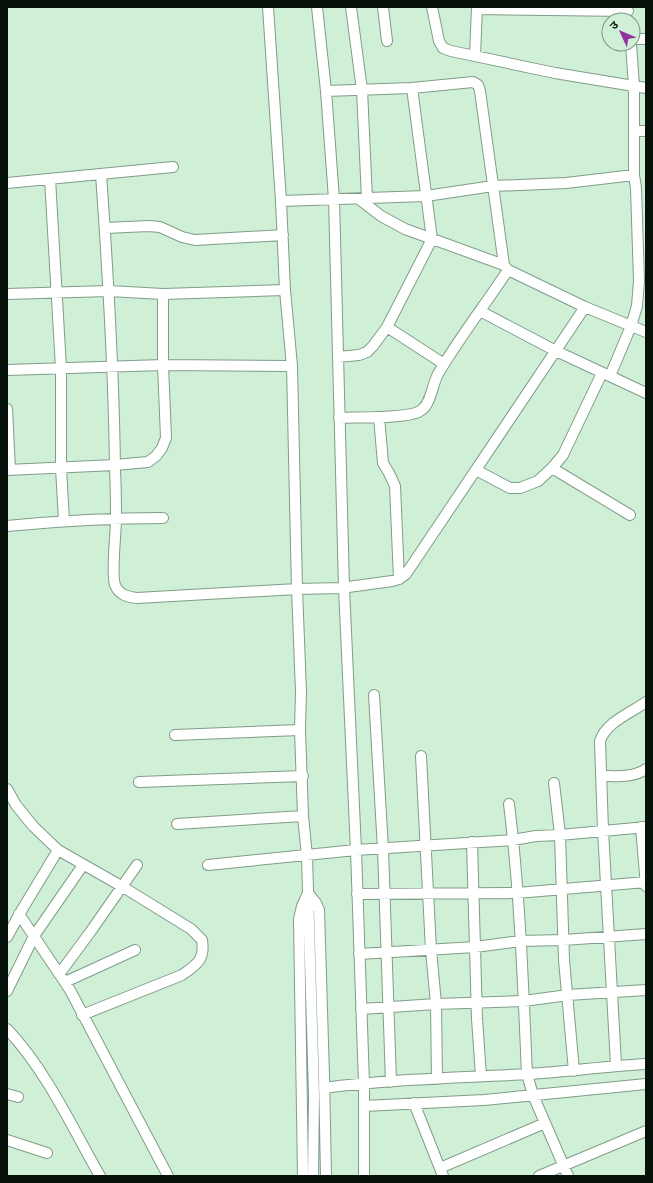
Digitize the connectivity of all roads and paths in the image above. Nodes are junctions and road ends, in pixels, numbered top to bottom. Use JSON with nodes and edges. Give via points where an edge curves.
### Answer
{"nodes":[{"id":1,"x":268,"y":7,"type":"edge"},
{"id":2,"x":317,"y":7,"type":"edge"},
{"id":3,"x":351,"y":7,"type":"edge"},
{"id":4,"x":383,"y":7,"type":"edge"},
{"id":5,"x":432,"y":7,"type":"edge"},
{"id":6,"x":477,"y":8,"type":"edge"},
{"id":7,"x":601,"y":12,"type":"edge"},
{"id":8,"x":387,"y":40,"type":"dead end"},
{"id":9,"x":632,"y":52,"type":"edge"},
{"id":10,"x":475,"y":56,"type":"junction"},
{"id":11,"x":634,"y":86,"type":"junction"},
{"id":12,"x":412,"y":88,"type":"junction"},
{"id":13,"x":646,"y":88,"type":"edge"},
{"id":14,"x":362,"y":90,"type":"junction"},
{"id":15,"x":326,"y":91,"type":"junction"},
{"id":16,"x":634,"y":131,"type":"junction"},
{"id":17,"x":646,"y":131,"type":"edge"},
{"id":18,"x":173,"y":167,"type":"dead end"},
{"id":19,"x":101,"y":174,"type":"junction"},
{"id":20,"x":634,"y":175,"type":"junction"},
{"id":21,"x":50,"y":179,"type":"junction"},
{"id":22,"x":7,"y":183,"type":"edge"},
{"id":23,"x":493,"y":186,"type":"junction"},
{"id":24,"x":641,"y":188,"type":"edge"},
{"id":25,"x":426,"y":196,"type":"junction"},
{"id":26,"x":329,"y":199,"type":"junction"},
{"id":27,"x":363,"y":199,"type":"junction"},
{"id":28,"x":281,"y":201,"type":"junction"},
{"id":29,"x":105,"y":228,"type":"junction"},
{"id":30,"x":283,"y":235,"type":"junction"},
{"id":31,"x":432,"y":239,"type":"junction"},
{"id":32,"x":642,"y":253,"type":"edge"},
{"id":33,"x":506,"y":268,"type":"junction"},
{"id":34,"x":285,"y":290,"type":"junction"},
{"id":35,"x":109,"y":291,"type":"junction"},
{"id":36,"x":56,"y":293,"type":"junction"},
{"id":37,"x":7,"y":294,"type":"edge"},
{"id":38,"x":163,"y":294,"type":"junction"},
{"id":39,"x":642,"y":306,"type":"edge"},
{"id":40,"x":585,"y":307,"type":"junction"},
{"id":41,"x":480,"y":311,"type":"junction"},
{"id":42,"x":631,"y":326,"type":"junction"},
{"id":43,"x":386,"y":327,"type":"junction"},
{"id":44,"x":646,"y":332,"type":"edge"},
{"id":45,"x":556,"y":352,"type":"junction"},
{"id":46,"x":338,"y":357,"type":"junction"},
{"id":47,"x":444,"y":364,"type":"junction"},
{"id":48,"x":163,"y":365,"type":"junction"},
{"id":49,"x":112,"y":366,"type":"junction"},
{"id":50,"x":292,"y":366,"type":"junction"},
{"id":51,"x":61,"y":368,"type":"junction"},
{"id":52,"x":7,"y":370,"type":"edge"},
{"id":53,"x":606,"y":374,"type":"junction"},
{"id":54,"x":646,"y":393,"type":"edge"},
{"id":55,"x":7,"y":409,"type":"edge"},
{"id":56,"x":379,"y":416,"type":"junction"},
{"id":57,"x":338,"y":418,"type":"junction"},
{"id":58,"x":115,"y":465,"type":"junction"},
{"id":59,"x":61,"y":468,"type":"junction"},
{"id":60,"x":552,"y":468,"type":"junction"},
{"id":61,"x":9,"y":470,"type":"edge"},
{"id":62,"x":476,"y":470,"type":"junction"},
{"id":63,"x":630,"y":515,"type":"dead end"},
{"id":64,"x":116,"y":518,"type":"junction"},
{"id":65,"x":163,"y":518,"type":"dead end"},
{"id":66,"x":64,"y":521,"type":"junction"},
{"id":67,"x":7,"y":526,"type":"edge"},
{"id":68,"x":399,"y":579,"type":"junction"},
{"id":69,"x":342,"y":588,"type":"junction"},
{"id":70,"x":297,"y":589,"type":"junction"},
{"id":71,"x":374,"y":695,"type":"dead end"},
{"id":72,"x":644,"y":706,"type":"edge"},
{"id":73,"x":300,"y":730,"type":"junction"},
{"id":74,"x":175,"y":735,"type":"dead end"},
{"id":75,"x":421,"y":756,"type":"dead end"},
{"id":76,"x":646,"y":769,"type":"edge"},
{"id":77,"x":303,"y":776,"type":"junction"},
{"id":78,"x":601,"y":776,"type":"junction"},
{"id":79,"x":140,"y":782,"type":"dead end"},
{"id":80,"x":554,"y":783,"type":"dead end"},
{"id":81,"x":7,"y":789,"type":"edge"},
{"id":82,"x":509,"y":804,"type":"dead end"},
{"id":83,"x":303,"y":816,"type":"junction"},
{"id":84,"x":177,"y":824,"type":"dead end"},
{"id":85,"x":644,"y":827,"type":"edge"},
{"id":86,"x":603,"y":830,"type":"junction"},
{"id":87,"x":560,"y":835,"type":"junction"},
{"id":88,"x":513,"y":840,"type":"junction"},
{"id":89,"x":472,"y":842,"type":"junction"},
{"id":90,"x":426,"y":846,"type":"junction"},
{"id":91,"x":383,"y":849,"type":"junction"},
{"id":92,"x":58,"y":850,"type":"junction"},
{"id":93,"x":353,"y":851,"type":"junction"},
{"id":94,"x":307,"y":856,"type":"junction"},
{"id":95,"x":83,"y":864,"type":"junction"},
{"id":96,"x":137,"y":865,"type":"dead end"},
{"id":97,"x":208,"y":865,"type":"dead end"},
{"id":98,"x":646,"y":882,"type":"edge"},
{"id":99,"x":606,"y":885,"type":"junction"},
{"id":100,"x":646,"y":886,"type":"edge"},
{"id":101,"x":123,"y":887,"type":"junction"},
{"id":102,"x":562,"y":890,"type":"junction"},
{"id":103,"x":474,"y":892,"type":"junction"},
{"id":104,"x":308,"y":893,"type":"junction"},
{"id":105,"x":428,"y":893,"type":"junction"},
{"id":106,"x":517,"y":893,"type":"junction"},
{"id":107,"x":357,"y":894,"type":"junction"},
{"id":108,"x":385,"y":894,"type":"junction"},
{"id":109,"x":19,"y":914,"type":"junction"},
{"id":110,"x":646,"y":934,"type":"edge"},
{"id":111,"x":34,"y":936,"type":"junction"},
{"id":112,"x":7,"y":937,"type":"edge"},
{"id":113,"x":609,"y":937,"type":"junction"},
{"id":114,"x":564,"y":940,"type":"junction"},
{"id":115,"x":520,"y":941,"type":"junction"},
{"id":116,"x":475,"y":947,"type":"junction"},
{"id":117,"x":135,"y":950,"type":"dead end"},
{"id":118,"x":431,"y":950,"type":"junction"},
{"id":119,"x":387,"y":952,"type":"junction"},
{"id":120,"x":359,"y":954,"type":"junction"},
{"id":121,"x":62,"y":977,"type":"junction"},
{"id":122,"x":646,"y":990,"type":"edge"},
{"id":123,"x":7,"y":991,"type":"edge"},
{"id":124,"x":612,"y":992,"type":"junction"},
{"id":125,"x":568,"y":995,"type":"junction"},
{"id":126,"x":524,"y":1001,"type":"junction"},
{"id":127,"x":477,"y":1002,"type":"junction"},
{"id":128,"x":436,"y":1004,"type":"junction"},
{"id":129,"x":389,"y":1008,"type":"junction"},
{"id":130,"x":361,"y":1009,"type":"junction"},
{"id":131,"x":82,"y":1015,"type":"junction"},
{"id":132,"x":7,"y":1029,"type":"edge"},
{"id":133,"x":646,"y":1064,"type":"edge"},
{"id":134,"x":616,"y":1065,"type":"junction"},
{"id":135,"x":574,"y":1071,"type":"junction"},
{"id":136,"x":481,"y":1076,"type":"junction"},
{"id":137,"x":528,"y":1076,"type":"junction"},
{"id":138,"x":437,"y":1078,"type":"junction"},
{"id":139,"x":391,"y":1082,"type":"junction"},
{"id":140,"x":361,"y":1084,"type":"junction"},
{"id":141,"x":646,"y":1084,"type":"edge"},
{"id":142,"x":324,"y":1088,"type":"junction"},
{"id":143,"x":532,"y":1092,"type":"junction"},
{"id":144,"x":7,"y":1094,"type":"edge"},
{"id":145,"x":18,"y":1097,"type":"dead end"},
{"id":146,"x":414,"y":1103,"type":"junction"},
{"id":147,"x":364,"y":1106,"type":"junction"},
{"id":148,"x":545,"y":1123,"type":"junction"},
{"id":149,"x":646,"y":1131,"type":"edge"},
{"id":150,"x":7,"y":1140,"type":"edge"},
{"id":151,"x":47,"y":1153,"type":"dead end"},
{"id":152,"x":564,"y":1165,"type":"junction"},
{"id":153,"x":441,"y":1172,"type":"edge"},
{"id":154,"x":100,"y":1176,"type":"edge"},
{"id":155,"x":168,"y":1176,"type":"edge"},
{"id":156,"x":304,"y":1176,"type":"edge"},
{"id":157,"x":314,"y":1176,"type":"edge"},
{"id":158,"x":326,"y":1176,"type":"edge"},
{"id":159,"x":364,"y":1176,"type":"edge"},
{"id":160,"x":539,"y":1176,"type":"edge"},
{"id":161,"x":568,"y":1176,"type":"edge"}],
"edges":[{"from":1,"to":28,"type":"street"},
{"from":2,"to":15,"type":"street"},
{"from":3,"to":14,"type":"street"},
{"from":4,"to":8,"type":"street"},
{"from":5,"to":10,"type":"street","via":[[439,41],[443,48]]},
{"from":6,"to":7,"type":"street"},
{"from":6,"to":10,"type":"street"},
{"from":9,"to":11,"type":"street"},
{"from":10,"to":11,"type":"street"},
{"from":11,"to":13,"type":"street"},
{"from":11,"to":16,"type":"street"},
{"from":12,"to":14,"type":"street"},
{"from":12,"to":23,"type":"street","via":[[468,81],[478,85]]},
{"from":12,"to":25,"type":"street"},
{"from":14,"to":15,"type":"street"},
{"from":14,"to":27,"type":"street"},
{"from":15,"to":26,"type":"street"},
{"from":16,"to":17,"type":"street"},
{"from":16,"to":20,"type":"street"},
{"from":18,"to":19,"type":"street"},
{"from":19,"to":21,"type":"street"},
{"from":19,"to":29,"type":"street"},
{"from":20,"to":23,"type":"street","via":[[566,183]]},
{"from":20,"to":24,"type":"street"},
{"from":21,"to":22,"type":"street"},
{"from":21,"to":36,"type":"street"},
{"from":23,"to":25,"type":"street"},
{"from":23,"to":33,"type":"street"},
{"from":24,"to":32,"type":"street"},
{"from":25,"to":27,"type":"street"},
{"from":25,"to":31,"type":"street"},
{"from":26,"to":27,"type":"street"},
{"from":26,"to":28,"type":"street"},
{"from":26,"to":46,"type":"street"},
{"from":27,"to":31,"type":"street","via":[[380,216],[404,229]]},
{"from":28,"to":30,"type":"street"},
{"from":29,"to":30,"type":"street","via":[[160,227],[195,240]]},
{"from":29,"to":35,"type":"street"},
{"from":30,"to":34,"type":"street"},
{"from":31,"to":33,"type":"street"},
{"from":31,"to":43,"type":"street"},
{"from":32,"to":39,"type":"street","via":[[639,281]]},
{"from":33,"to":40,"type":"street"},
{"from":33,"to":41,"type":"street"},
{"from":34,"to":38,"type":"street"},
{"from":34,"to":50,"type":"street"},
{"from":35,"to":36,"type":"street"},
{"from":35,"to":38,"type":"street"},
{"from":35,"to":49,"type":"street"},
{"from":36,"to":37,"type":"street"},
{"from":36,"to":51,"type":"street"},
{"from":38,"to":48,"type":"street"},
{"from":39,"to":42,"type":"street"},
{"from":40,"to":42,"type":"street"},
{"from":40,"to":45,"type":"street"},
{"from":41,"to":45,"type":"street"},
{"from":41,"to":47,"type":"street"},
{"from":42,"to":44,"type":"street"},
{"from":42,"to":53,"type":"street"},
{"from":43,"to":46,"type":"street","via":[[367,352]]},
{"from":43,"to":47,"type":"street"},
{"from":45,"to":53,"type":"street"},
{"from":45,"to":62,"type":"street"},
{"from":46,"to":57,"type":"street"},
{"from":47,"to":56,"type":"street","via":[[430,398],[420,411],[411,415]]},
{"from":48,"to":49,"type":"street"},
{"from":48,"to":50,"type":"street"},
{"from":48,"to":58,"type":"street","via":[[166,438],[162,448],[148,462]]},
{"from":49,"to":51,"type":"street"},
{"from":49,"to":58,"type":"street"},
{"from":50,"to":70,"type":"street"},
{"from":51,"to":52,"type":"street"},
{"from":51,"to":59,"type":"street"},
{"from":53,"to":54,"type":"street"},
{"from":53,"to":60,"type":"street","via":[[563,455]]},
{"from":55,"to":61,"type":"street"},
{"from":56,"to":57,"type":"street"},
{"from":56,"to":68,"type":"street","via":[[383,463],[395,486]]},
{"from":57,"to":69,"type":"street"},
{"from":58,"to":59,"type":"street"},
{"from":58,"to":64,"type":"street"},
{"from":59,"to":61,"type":"street"},
{"from":59,"to":66,"type":"street"},
{"from":60,"to":62,"type":"street","via":[[538,481],[520,488],[510,488]]},
{"from":60,"to":63,"type":"street"},
{"from":62,"to":68,"type":"street","via":[[406,574]]},
{"from":64,"to":65,"type":"street"},
{"from":64,"to":66,"type":"street"},
{"from":64,"to":70,"type":"street","via":[[115,585],[126,597]]},
{"from":66,"to":67,"type":"street"},
{"from":68,"to":69,"type":"street"},
{"from":69,"to":70,"type":"street"},
{"from":69,"to":93,"type":"street"},
{"from":70,"to":73,"type":"street"},
{"from":71,"to":91,"type":"street"},
{"from":72,"to":78,"type":"street","via":[[610,726],[603,734],[600,741]]},
{"from":73,"to":74,"type":"street"},
{"from":73,"to":77,"type":"street"},
{"from":75,"to":90,"type":"street"},
{"from":76,"to":78,"type":"street","via":[[628,776]]},
{"from":77,"to":79,"type":"street"},
{"from":77,"to":83,"type":"street"},
{"from":78,"to":86,"type":"street"},
{"from":80,"to":87,"type":"street"},
{"from":81,"to":92,"type":"street","via":[[16,805]]},
{"from":82,"to":88,"type":"street"},
{"from":83,"to":84,"type":"street"},
{"from":83,"to":94,"type":"street"},
{"from":85,"to":86,"type":"street"},
{"from":85,"to":98,"type":"street"},
{"from":86,"to":87,"type":"street"},
{"from":86,"to":99,"type":"street"},
{"from":87,"to":88,"type":"street"},
{"from":87,"to":102,"type":"street"},
{"from":88,"to":89,"type":"street"},
{"from":88,"to":106,"type":"street"},
{"from":89,"to":90,"type":"street"},
{"from":89,"to":103,"type":"street"},
{"from":90,"to":91,"type":"street"},
{"from":90,"to":105,"type":"street"},
{"from":91,"to":93,"type":"street"},
{"from":91,"to":108,"type":"street"},
{"from":92,"to":95,"type":"street"},
{"from":92,"to":109,"type":"street"},
{"from":93,"to":94,"type":"street"},
{"from":93,"to":107,"type":"street"},
{"from":94,"to":97,"type":"street"},
{"from":94,"to":104,"type":"street"},
{"from":95,"to":101,"type":"street"},
{"from":95,"to":111,"type":"street"},
{"from":96,"to":101,"type":"street"},
{"from":98,"to":99,"type":"street"},
{"from":98,"to":100,"type":"street"},
{"from":99,"to":102,"type":"street"},
{"from":99,"to":113,"type":"street"},
{"from":101,"to":121,"type":"street"},
{"from":101,"to":131,"type":"street","via":[[198,934],[203,949],[200,959],[196,966],[182,974]]},
{"from":102,"to":106,"type":"street"},
{"from":102,"to":114,"type":"street"},
{"from":103,"to":105,"type":"street"},
{"from":103,"to":106,"type":"street"},
{"from":103,"to":116,"type":"street"},
{"from":104,"to":142,"type":"street","via":[[319,910]]},
{"from":104,"to":156,"type":"street","via":[[299,919]]},
{"from":104,"to":157,"type":"street"},
{"from":105,"to":108,"type":"street"},
{"from":105,"to":118,"type":"street"},
{"from":106,"to":115,"type":"street"},
{"from":107,"to":108,"type":"street"},
{"from":107,"to":120,"type":"street"},
{"from":108,"to":119,"type":"street"},
{"from":109,"to":111,"type":"street"},
{"from":109,"to":112,"type":"street"},
{"from":110,"to":113,"type":"street"},
{"from":111,"to":121,"type":"street"},
{"from":111,"to":123,"type":"street"},
{"from":113,"to":114,"type":"street"},
{"from":113,"to":124,"type":"street"},
{"from":114,"to":115,"type":"street"},
{"from":114,"to":125,"type":"street"},
{"from":115,"to":116,"type":"street"},
{"from":115,"to":126,"type":"street"},
{"from":116,"to":118,"type":"street"},
{"from":116,"to":127,"type":"street"},
{"from":117,"to":121,"type":"street"},
{"from":118,"to":119,"type":"street"},
{"from":118,"to":128,"type":"street"},
{"from":119,"to":120,"type":"street"},
{"from":119,"to":129,"type":"street"},
{"from":120,"to":130,"type":"street"},
{"from":121,"to":131,"type":"street"},
{"from":122,"to":124,"type":"street"},
{"from":124,"to":125,"type":"street"},
{"from":124,"to":134,"type":"street"},
{"from":125,"to":126,"type":"street"},
{"from":125,"to":135,"type":"street"},
{"from":126,"to":127,"type":"street"},
{"from":126,"to":137,"type":"street"},
{"from":127,"to":128,"type":"street"},
{"from":127,"to":136,"type":"street"},
{"from":128,"to":129,"type":"street"},
{"from":128,"to":138,"type":"street"},
{"from":129,"to":130,"type":"street"},
{"from":129,"to":139,"type":"street"},
{"from":130,"to":140,"type":"street"},
{"from":131,"to":155,"type":"street"},
{"from":132,"to":154,"type":"street","via":[[50,1086]]},
{"from":133,"to":134,"type":"street"},
{"from":134,"to":135,"type":"street"},
{"from":135,"to":137,"type":"street"},
{"from":136,"to":137,"type":"street"},
{"from":136,"to":138,"type":"street"},
{"from":137,"to":143,"type":"street"},
{"from":138,"to":139,"type":"street"},
{"from":139,"to":140,"type":"street"},
{"from":140,"to":142,"type":"street"},
{"from":140,"to":147,"type":"street"},
{"from":141,"to":143,"type":"street"},
{"from":142,"to":158,"type":"street"},
{"from":143,"to":146,"type":"street","via":[[484,1100]]},
{"from":143,"to":148,"type":"street"},
{"from":144,"to":145,"type":"street"},
{"from":146,"to":147,"type":"street"},
{"from":146,"to":153,"type":"street"},
{"from":147,"to":159,"type":"street"},
{"from":148,"to":152,"type":"street"},
{"from":148,"to":153,"type":"street"},
{"from":149,"to":152,"type":"street"},
{"from":150,"to":151,"type":"street"},
{"from":152,"to":160,"type":"street"},
{"from":152,"to":161,"type":"street"}]}
